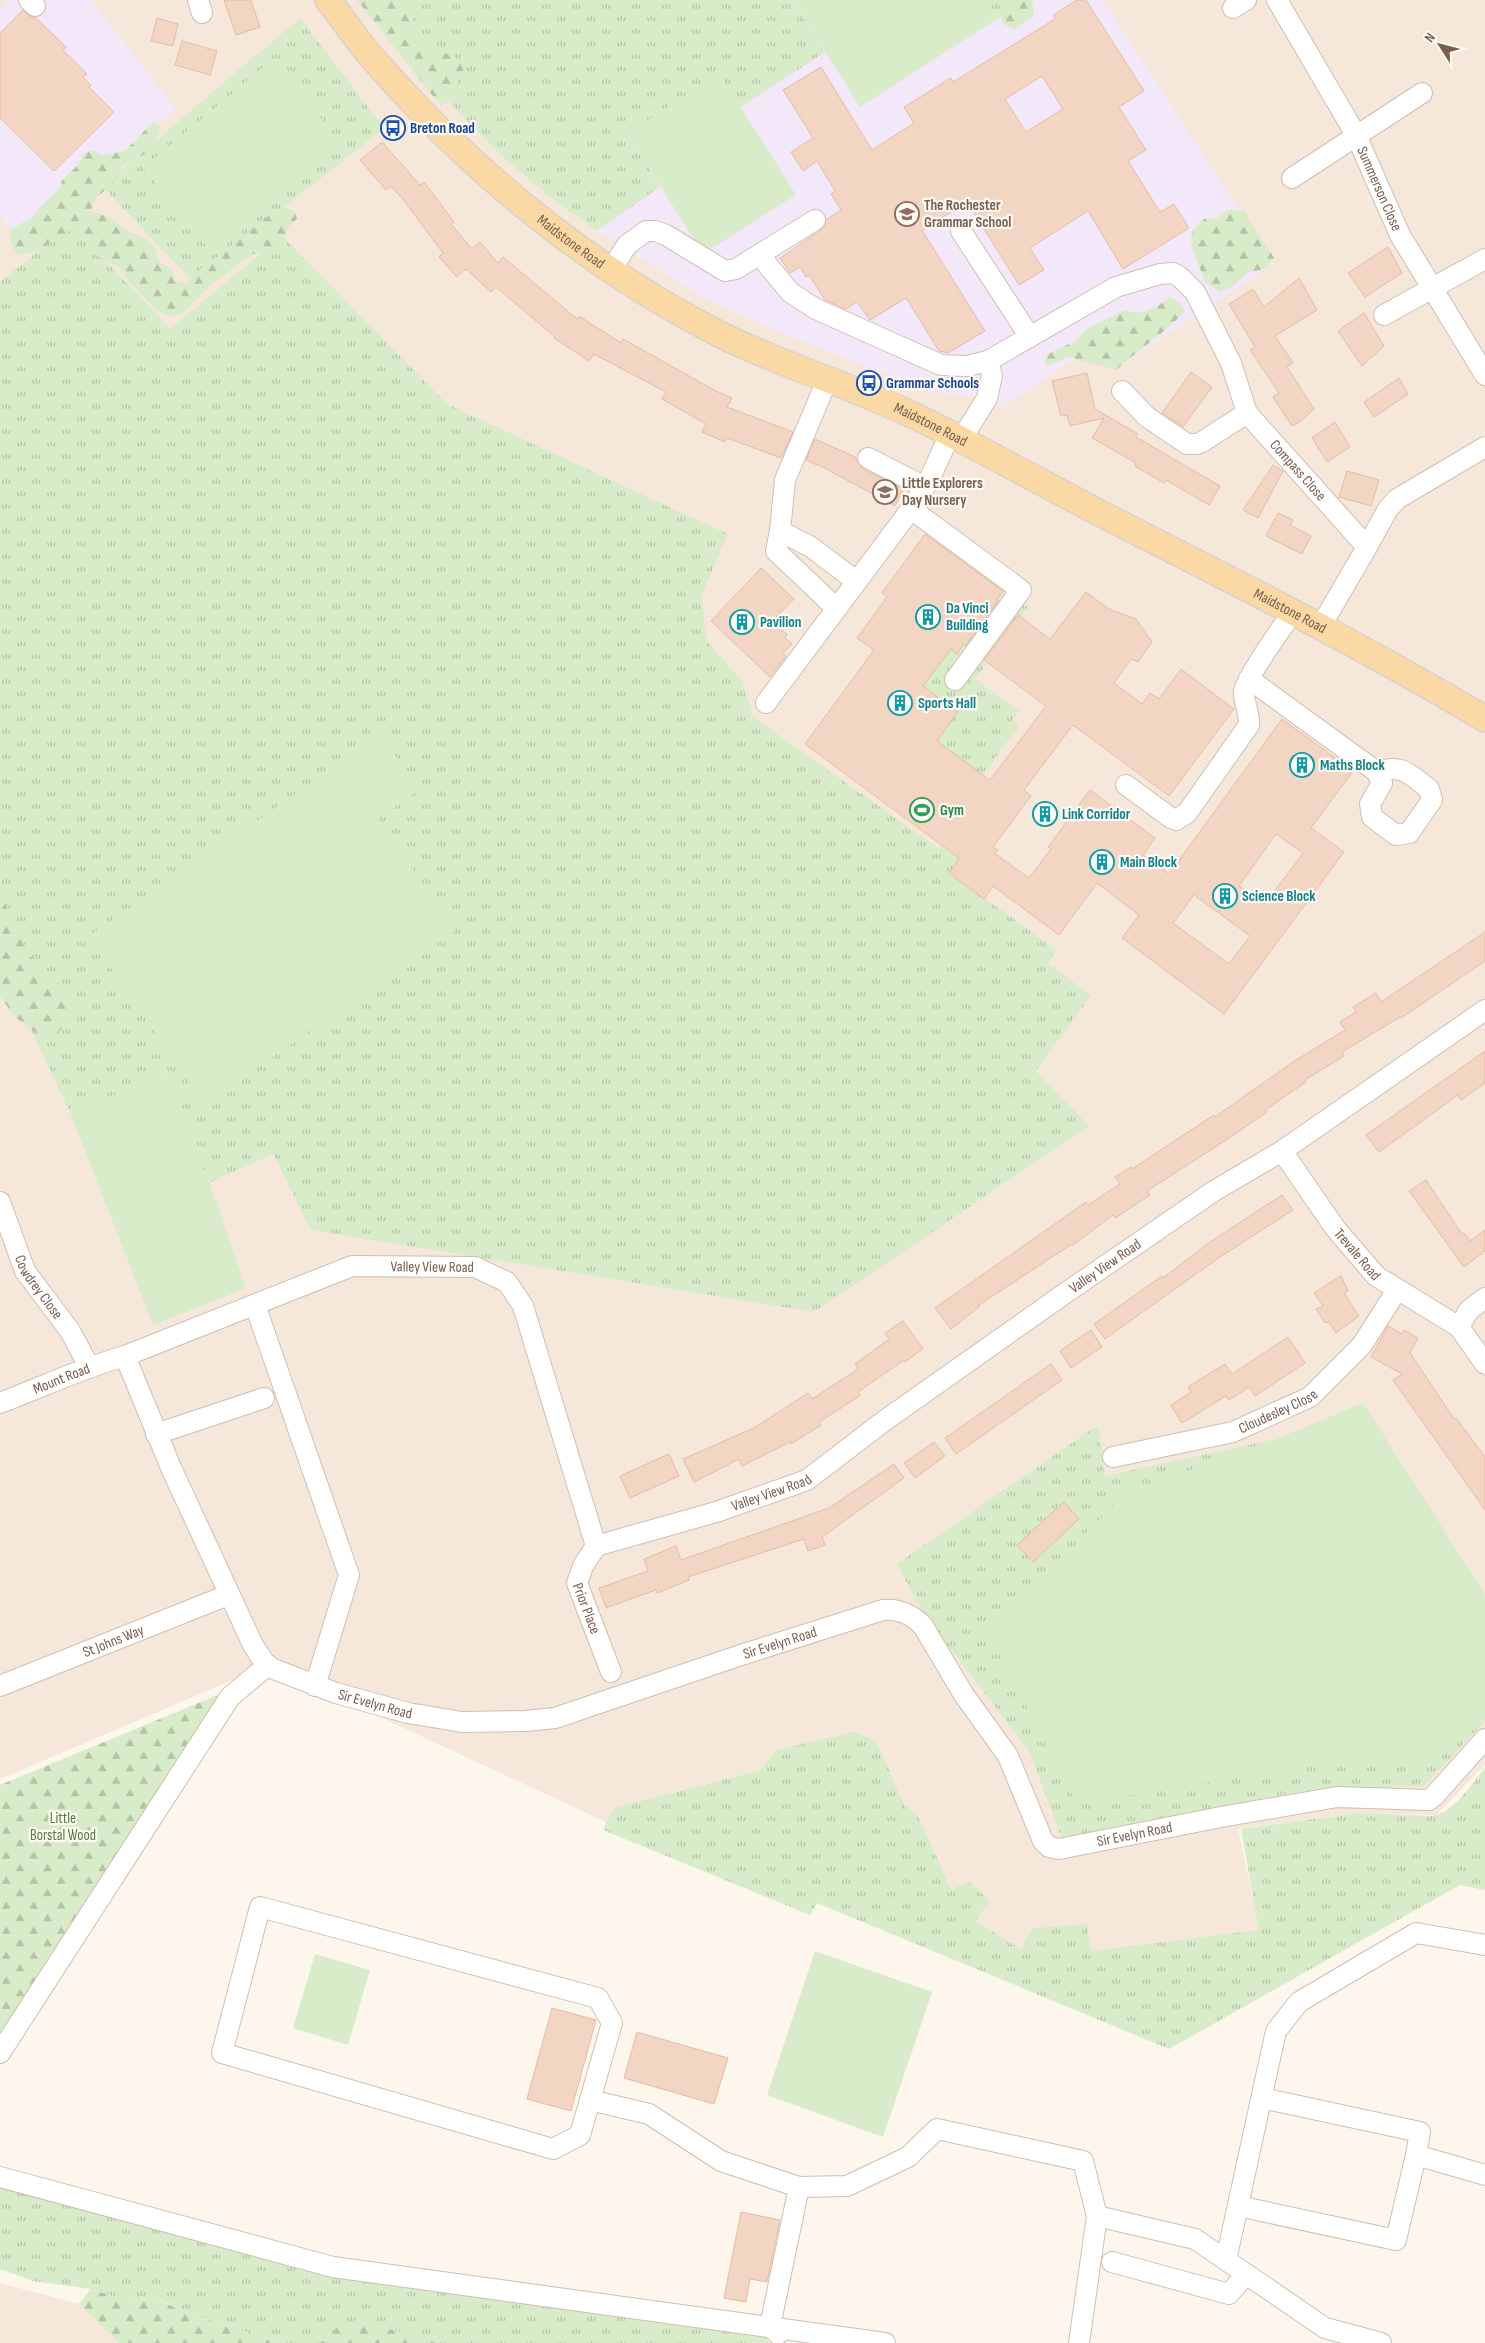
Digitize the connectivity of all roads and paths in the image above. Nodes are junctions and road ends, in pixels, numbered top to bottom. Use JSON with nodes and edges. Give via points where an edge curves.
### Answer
{"nodes":[{"id":1,"x":328,"y":0,"type":"edge"},
{"id":2,"x":1277,"y":0,"type":"edge"},
{"id":3,"x":1422,"y":93,"type":"dead end"},
{"id":4,"x":1356,"y":135,"type":"junction"},
{"id":5,"x":1292,"y":178,"type":"dead end"},
{"id":6,"x":814,"y":220,"type":"dead end"},
{"id":7,"x":961,"y":231,"type":"dead end"},
{"id":8,"x":760,"y":254,"type":"junction"},
{"id":9,"x":1485,"y":259,"type":"edge"},
{"id":10,"x":611,"y":270,"type":"junction"},
{"id":11,"x":1432,"y":289,"type":"junction"},
{"id":12,"x":1384,"y":316,"type":"dead end"},
{"id":13,"x":1030,"y":337,"type":"junction"},
{"id":14,"x":988,"y":361,"type":"junction"},
{"id":15,"x":1485,"y":375,"type":"edge"},
{"id":16,"x":828,"y":378,"type":"junction"},
{"id":17,"x":1122,"y":391,"type":"dead end"},
{"id":18,"x":1247,"y":413,"type":"junction"},
{"id":19,"x":956,"y":437,"type":"junction"},
{"id":20,"x":1485,"y":447,"type":"edge"},
{"id":21,"x":868,"y":458,"type":"dead end"},
{"id":22,"x":925,"y":487,"type":"junction"},
{"id":23,"x":911,"y":509,"type":"junction"},
{"id":24,"x":780,"y":531,"type":"junction"},
{"id":25,"x":1366,"y":547,"type":"junction"},
{"id":26,"x":856,"y":581,"type":"junction"},
{"id":27,"x":836,"y":608,"type":"junction"},
{"id":28,"x":1293,"y":612,"type":"junction"},
{"id":29,"x":1321,"y":626,"type":"junction"},
{"id":30,"x":1249,"y":679,"type":"junction"},
{"id":31,"x":955,"y":680,"type":"dead end"},
{"id":32,"x":766,"y":703,"type":"dead end"},
{"id":33,"x":1485,"y":719,"type":"edge"},
{"id":34,"x":1377,"y":772,"type":"dead end"},
{"id":35,"x":1126,"y":785,"type":"dead end"},
{"id":36,"x":1485,"y":1010,"type":"edge"},
{"id":37,"x":1282,"y":1151,"type":"junction"},
{"id":38,"x":0,"y":1202,"type":"edge"},
{"id":39,"x":1397,"y":1290,"type":"junction"},
{"id":40,"x":1485,"y":1298,"type":"edge"},
{"id":41,"x":255,"y":1305,"type":"junction"},
{"id":42,"x":1459,"y":1327,"type":"junction"},
{"id":43,"x":125,"y":1356,"type":"junction"},
{"id":44,"x":1485,"y":1364,"type":"edge"},
{"id":45,"x":89,"y":1366,"type":"junction"},
{"id":46,"x":264,"y":1398,"type":"dead end"},
{"id":47,"x":0,"y":1403,"type":"edge"},
{"id":48,"x":156,"y":1434,"type":"junction"},
{"id":49,"x":1113,"y":1457,"type":"dead end"},
{"id":50,"x":596,"y":1546,"type":"junction"},
{"id":51,"x":228,"y":1595,"type":"junction"},
{"id":52,"x":268,"y":1666,"type":"junction"},
{"id":53,"x":611,"y":1672,"type":"dead end"},
{"id":54,"x":0,"y":1686,"type":"edge"},
{"id":55,"x":315,"y":1686,"type":"junction"},
{"id":56,"x":1485,"y":1738,"type":"edge"},
{"id":57,"x":1485,"y":1945,"type":"edge"},
{"id":58,"x":0,"y":2053,"type":"edge"},
{"id":59,"x":1262,"y":2098,"type":"junction"},
{"id":60,"x":590,"y":2100,"type":"junction"},
{"id":61,"x":1416,"y":2155,"type":"junction"},
{"id":62,"x":1485,"y":2175,"type":"edge"},
{"id":63,"x":0,"y":2177,"type":"edge"},
{"id":64,"x":799,"y":2188,"type":"junction"},
{"id":65,"x":1238,"y":2206,"type":"junction"},
{"id":66,"x":1097,"y":2216,"type":"junction"},
{"id":67,"x":1226,"y":2260,"type":"junction"},
{"id":68,"x":1112,"y":2262,"type":"dead end"},
{"id":69,"x":1246,"y":2274,"type":"junction"},
{"id":70,"x":770,"y":2326,"type":"junction"},
{"id":71,"x":790,"y":2343,"type":"edge"},
{"id":72,"x":885,"y":2343,"type":"edge"},
{"id":73,"x":1079,"y":2343,"type":"edge"},
{"id":74,"x":1381,"y":2343,"type":"edge"}],
"edges":[{"from":1,"to":10,"type":"main road","name":"Maidstone Road","via":[[373,59],[464,155],[547,226]]},
{"from":2,"to":4,"type":"street","name":"Summerson Close"},
{"from":3,"to":4,"type":"street"},
{"from":4,"to":5,"type":"street"},
{"from":4,"to":11,"type":"street","name":"Summerson Close","via":[[1400,235]]},
{"from":6,"to":8,"type":"street"},
{"from":7,"to":13,"type":"street"},
{"from":8,"to":10,"type":"street","via":[[736,269],[725,271],[666,235],[646,232],[627,245]]},
{"from":8,"to":14,"type":"street","name":"Compass Close","via":[[791,293],[816,309],[935,363],[967,366]]},
{"from":9,"to":11,"type":"street"},
{"from":10,"to":16,"type":"main road","name":"Maidstone Road","via":[[724,336]]},
{"from":11,"to":12,"type":"street"},
{"from":11,"to":15,"type":"street","name":"Summerson Close"},
{"from":13,"to":14,"type":"street","name":"Compass Close"},
{"from":13,"to":18,"type":"street","name":"Compass Close","via":[[1116,287],[1160,274],[1173,274],[1195,292],[1231,363]]},
{"from":14,"to":19,"type":"street","via":[[992,376],[987,398]]},
{"from":16,"to":19,"type":"main road","name":"Maidstone Road"},
{"from":16,"to":24,"type":"street","via":[[784,480]]},
{"from":17,"to":18,"type":"street","via":[[1147,417],[1187,444],[1202,442]]},
{"from":18,"to":25,"type":"street","name":"Compass Close"},
{"from":19,"to":22,"type":"street"},
{"from":19,"to":28,"type":"main road","name":"Maidstone Road"},
{"from":20,"to":25,"type":"street","via":[[1397,499]]},
{"from":21,"to":22,"type":"street"},
{"from":22,"to":23,"type":"street"},
{"from":23,"to":26,"type":"street"},
{"from":23,"to":31,"type":"street","via":[[1021,590]]},
{"from":24,"to":26,"type":"street","via":[[811,547]]},
{"from":24,"to":27,"type":"street","via":[[776,551]]},
{"from":25,"to":29,"type":"street"},
{"from":26,"to":27,"type":"street"},
{"from":27,"to":32,"type":"street"},
{"from":28,"to":29,"type":"main road","name":"Maidstone Road"},
{"from":28,"to":30,"type":"street"},
{"from":29,"to":33,"type":"main road","name":"Maidstone Road"},
{"from":30,"to":34,"type":"street"},
{"from":30,"to":35,"type":"street","via":[[1244,690],[1249,724],[1182,818],[1171,818]]},
{"from":36,"to":37,"type":"street","name":"Valley View Road"},
{"from":37,"to":39,"type":"street","name":"Trevale Road","via":[[1335,1228],[1376,1276]]},
{"from":37,"to":50,"type":"street","name":"Valley View Road","via":[[1214,1191],[1072,1288],[807,1480],[716,1512]]},
{"from":38,"to":45,"type":"street","name":"Cowdrey Close","via":[[24,1268],[70,1331]]},
{"from":39,"to":42,"type":"street","name":"Trevale Road"},
{"from":39,"to":49,"type":"street","name":"Cloudesley Close","via":[[1362,1345],[1310,1397],[1233,1432]]},
{"from":40,"to":42,"type":"street","via":[[1469,1310]]},
{"from":41,"to":43,"type":"street","name":"Valley View Road"},
{"from":41,"to":50,"type":"street","name":"Valley View Road","via":[[352,1266],[475,1267],[507,1282],[523,1306]]},
{"from":41,"to":55,"type":"street","via":[[349,1576]]},
{"from":42,"to":44,"type":"street","name":"Trevale Road"},
{"from":43,"to":45,"type":"street","name":"Mount Road"},
{"from":43,"to":48,"type":"street"},
{"from":45,"to":47,"type":"street","name":"Mount Road","via":[[65,1379]]},
{"from":46,"to":48,"type":"street"},
{"from":48,"to":51,"type":"street"},
{"from":50,"to":53,"type":"street","name":"Prior Place","via":[[577,1583]]},
{"from":51,"to":52,"type":"street","via":[[249,1639]]},
{"from":51,"to":54,"type":"street","name":"St Johns Way"},
{"from":52,"to":55,"type":"street","name":"Sir Evelyn Road"},
{"from":52,"to":58,"type":"street","via":[[230,1697]]},
{"from":55,"to":56,"type":"street","name":"Sir Evelyn Road","via":[[384,1707],[441,1719],[477,1722],[555,1718],[750,1652],[883,1610],[895,1610],[923,1626],[964,1695],[1010,1760],[1043,1841],[1049,1847],[1059,1849],[1336,1797],[1429,1800]]},
{"from":57,"to":59,"type":"street","via":[[1416,1933],[1299,2002],[1276,2032]]},
{"from":59,"to":61,"type":"street","via":[[1420,2132]]},
{"from":59,"to":65,"type":"street"},
{"from":60,"to":60,"type":"street","via":[[612,2023],[598,1998],[260,1907],[222,2053],[553,2148],[580,2135]]},
{"from":60,"to":64,"type":"street","via":[[649,2114],[721,2161]]},
{"from":61,"to":62,"type":"street"},
{"from":61,"to":65,"type":"street","via":[[1396,2240]]},
{"from":63,"to":70,"type":"street","via":[[333,2267]]},
{"from":64,"to":66,"type":"street","via":[[847,2186],[908,2157],[937,2129],[1083,2161]]},
{"from":64,"to":70,"type":"street"},
{"from":65,"to":67,"type":"street"},
{"from":66,"to":67,"type":"street","via":[[1195,2239]]},
{"from":66,"to":73,"type":"street"},
{"from":67,"to":69,"type":"street"},
{"from":68,"to":69,"type":"street","via":[[1229,2294]]},
{"from":69,"to":74,"type":"street","via":[[1325,2328]]},
{"from":70,"to":71,"type":"street"},
{"from":70,"to":72,"type":"street"}]}
